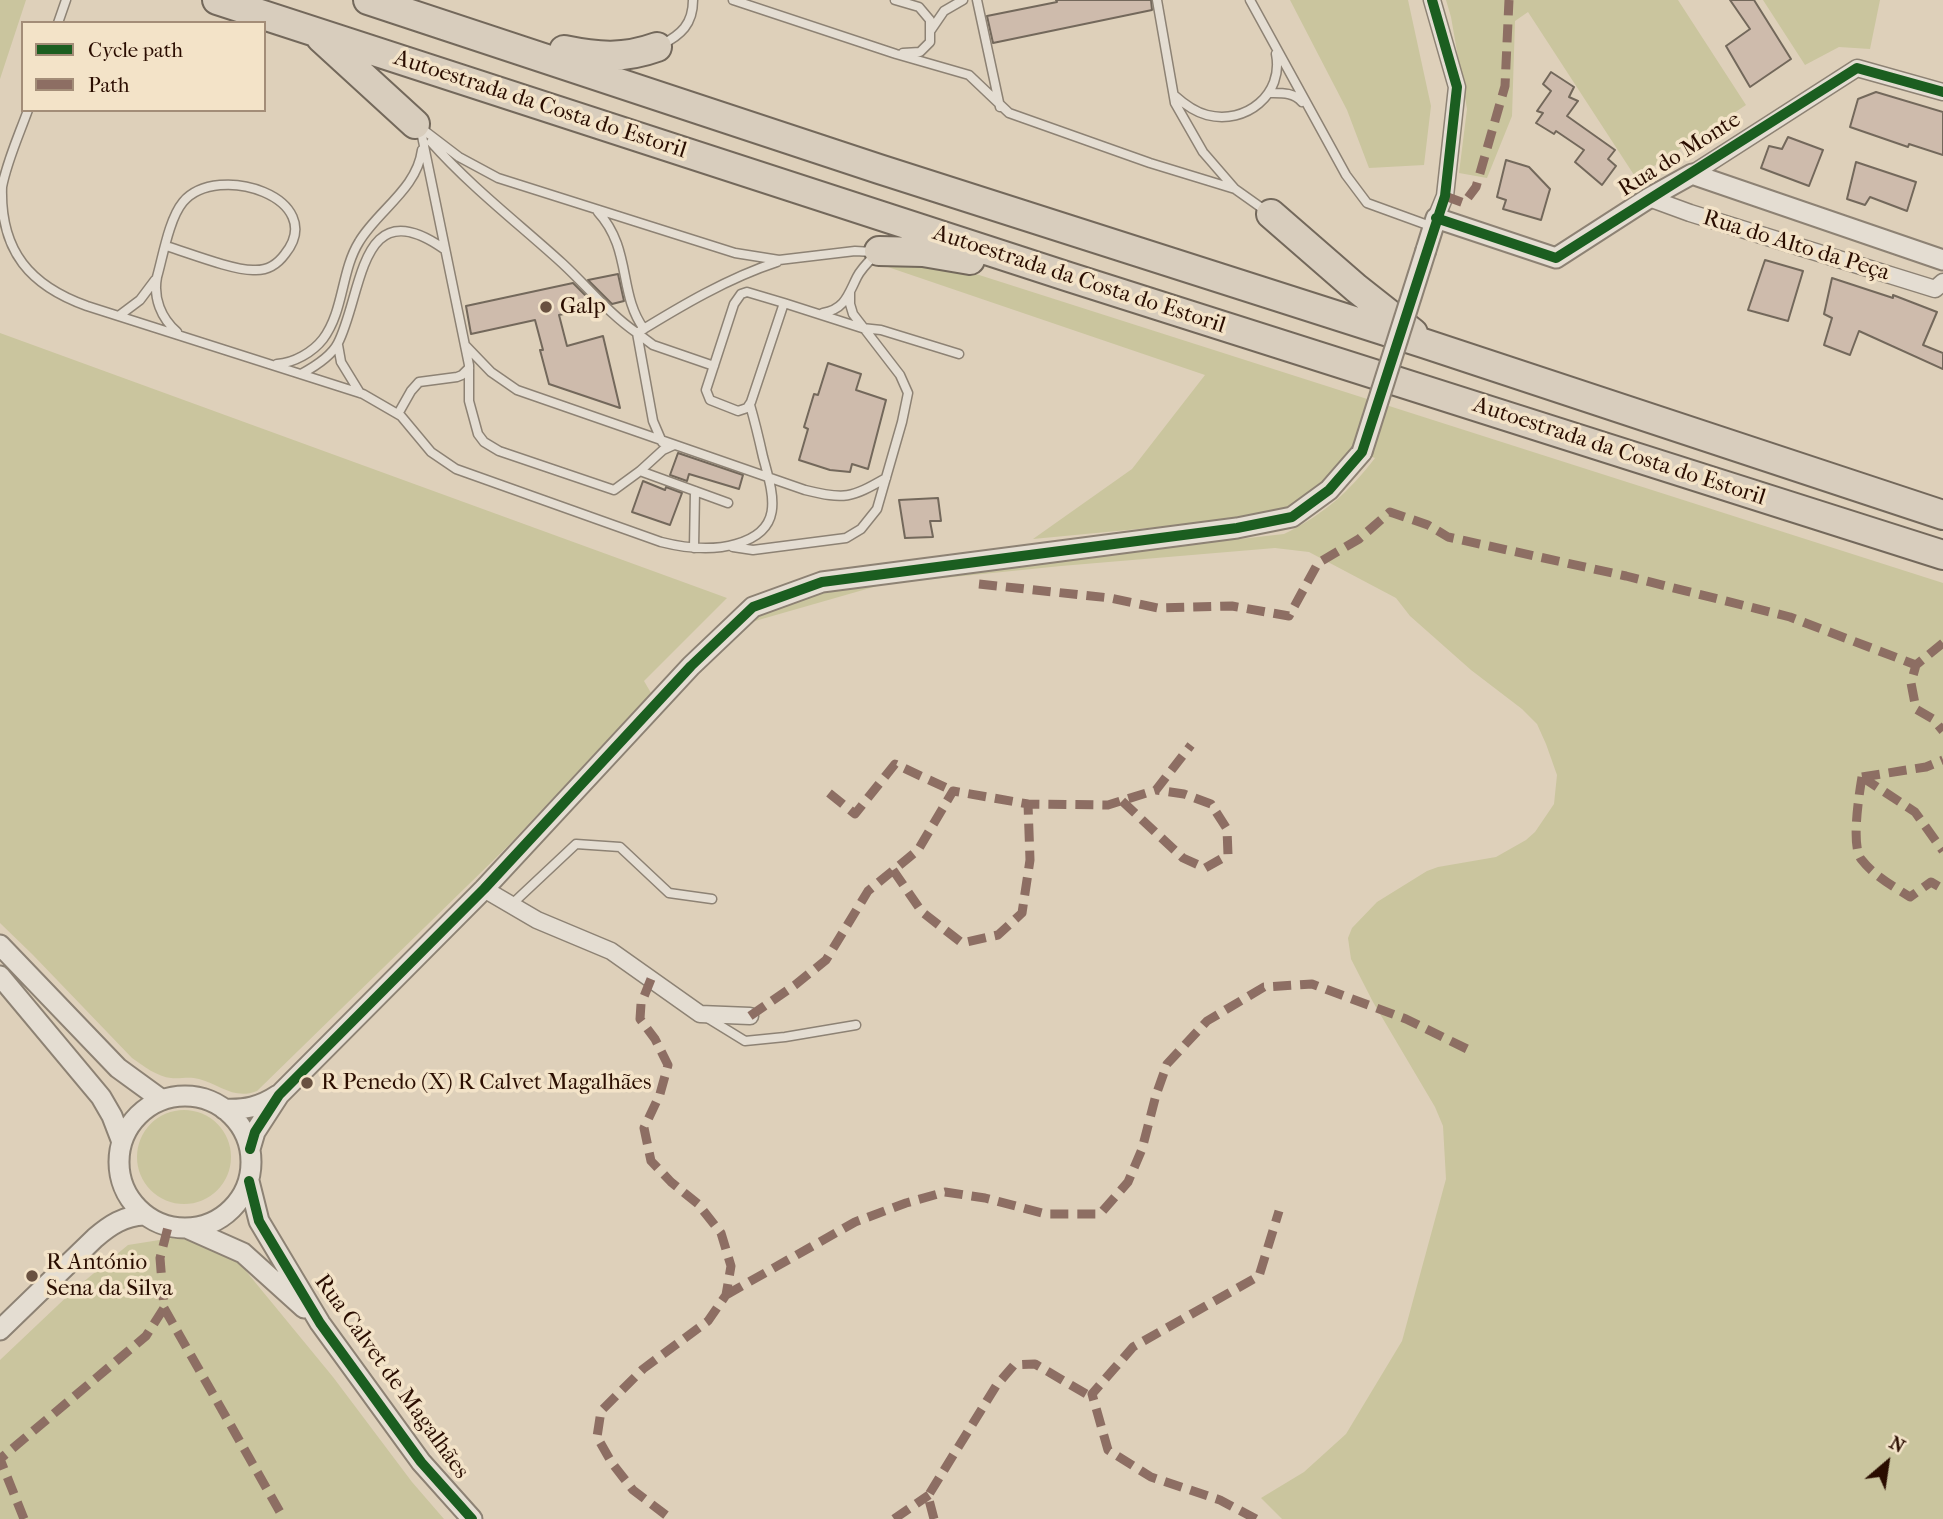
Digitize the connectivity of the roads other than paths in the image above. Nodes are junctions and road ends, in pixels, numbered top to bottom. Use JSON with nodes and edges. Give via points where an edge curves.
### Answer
{"nodes":[{"id":1,"x":66,"y":0,"type":"edge"},
{"id":2,"x":217,"y":0,"type":"edge"},
{"id":3,"x":368,"y":0,"type":"edge"},
{"id":4,"x":693,"y":0,"type":"edge"},
{"id":5,"x":733,"y":0,"type":"edge"},
{"id":6,"x":895,"y":0,"type":"edge"},
{"id":7,"x":963,"y":0,"type":"edge"},
{"id":8,"x":977,"y":0,"type":"edge"},
{"id":9,"x":1157,"y":0,"type":"edge"},
{"id":10,"x":1250,"y":0,"type":"edge"},
{"id":11,"x":1432,"y":0,"type":"edge"},
{"id":12,"x":920,"y":4,"type":"edge"},
{"id":13,"x":59,"y":21,"type":"edge"},
{"id":14,"x":455,"y":27,"type":"junction"},
{"id":15,"x":931,"y":30,"type":"junction"},
{"id":16,"x":314,"y":31,"type":"junction"},
{"id":17,"x":657,"y":47,"type":"joint"},
{"id":18,"x":1274,"y":48,"type":"junction"},
{"id":19,"x":896,"y":54,"type":"junction"},
{"id":20,"x":1943,"y":92,"type":"edge"},
{"id":21,"x":1269,"y":93,"type":"junction"},
{"id":22,"x":1174,"y":95,"type":"junction"},
{"id":23,"x":1000,"y":107,"type":"junction"},
{"id":24,"x":27,"y":112,"type":"edge"},
{"id":25,"x":1313,"y":116,"type":"junction"},
{"id":26,"x":415,"y":124,"type":"junction"},
{"id":27,"x":1692,"y":174,"type":"junction"},
{"id":28,"x":1235,"y":189,"type":"junction"},
{"id":29,"x":1649,"y":198,"type":"junction"},
{"id":30,"x":596,"y":209,"type":"junction"},
{"id":31,"x":1271,"y":214,"type":"joint"},
{"id":32,"x":1435,"y":223,"type":"junction"},
{"id":33,"x":166,"y":246,"type":"junction"},
{"id":34,"x":444,"y":249,"type":"junction"},
{"id":35,"x":879,"y":251,"type":"junction"},
{"id":36,"x":786,"y":260,"type":"junction"},
{"id":37,"x":1943,"y":261,"type":"edge"},
{"id":38,"x":157,"y":277,"type":"junction"},
{"id":39,"x":1069,"y":277,"type":"junction"},
{"id":40,"x":1943,"y":282,"type":"edge"},
{"id":41,"x":850,"y":293,"type":"junction"},
{"id":42,"x":784,"y":303,"type":"junction"},
{"id":43,"x":820,"y":313,"type":"junction"},
{"id":44,"x":120,"y":315,"type":"junction"},
{"id":45,"x":862,"y":328,"type":"junction"},
{"id":46,"x":640,"y":331,"type":"junction"},
{"id":47,"x":180,"y":335,"type":"junction"},
{"id":48,"x":463,"y":340,"type":"junction"},
{"id":49,"x":1426,"y":344,"type":"junction"},
{"id":50,"x":338,"y":345,"type":"junction"},
{"id":51,"x":959,"y":354,"type":"dead end"},
{"id":52,"x":273,"y":365,"type":"junction"},
{"id":53,"x":713,"y":366,"type":"junction"},
{"id":54,"x":469,"y":368,"type":"junction"},
{"id":55,"x":301,"y":374,"type":"junction"},
{"id":56,"x":360,"y":393,"type":"junction"},
{"id":57,"x":750,"y":405,"type":"junction"},
{"id":58,"x":398,"y":414,"type":"junction"},
{"id":59,"x":662,"y":442,"type":"junction"},
{"id":60,"x":674,"y":445,"type":"junction"},
{"id":61,"x":639,"y":471,"type":"junction"},
{"id":62,"x":771,"y":478,"type":"junction"},
{"id":63,"x":886,"y":478,"type":"junction"},
{"id":64,"x":695,"y":491,"type":"junction"},
{"id":65,"x":728,"y":503,"type":"dead end"},
{"id":66,"x":1943,"y":515,"type":"edge"},
{"id":67,"x":729,"y":546,"type":"junction"},
{"id":68,"x":694,"y":548,"type":"junction"},
{"id":69,"x":1943,"y":555,"type":"edge"},
{"id":70,"x":484,"y":889,"type":"junction"},
{"id":71,"x":712,"y":899,"type":"dead end"},
{"id":72,"x":511,"y":905,"type":"junction"},
{"id":73,"x":0,"y":945,"type":"edge"},
{"id":74,"x":0,"y":976,"type":"edge"},
{"id":75,"x":700,"y":1014,"type":"junction"},
{"id":76,"x":750,"y":1016,"type":"dead end"},
{"id":77,"x":856,"y":1025,"type":"dead end"},
{"id":78,"x":279,"y":1095,"type":"junction"},
{"id":79,"x":162,"y":1100,"type":"junction"},
{"id":80,"x":224,"y":1109,"type":"junction"},
{"id":81,"x":122,"y":1142,"type":"junction"},
{"id":82,"x":250,"y":1149,"type":"junction"},
{"id":83,"x":249,"y":1181,"type":"junction"},
{"id":84,"x":123,"y":1187,"type":"junction"},
{"id":85,"x":144,"y":1215,"type":"junction"},
{"id":86,"x":188,"y":1229,"type":"junction"},
{"id":87,"x":94,"y":1238,"type":"junction"},
{"id":88,"x":320,"y":1322,"type":"junction"},
{"id":89,"x":0,"y":1330,"type":"edge"},
{"id":90,"x":472,"y":1519,"type":"edge"}],
"edges":[{"from":1,"to":13,"type":"lane"},
{"from":2,"to":16,"type":"highway","name":"Autoestrada da Costa do Estoril"},
{"from":3,"to":14,"type":"highway","name":"Autoestrada da Costa do Estoril"},
{"from":4,"to":17,"type":"lane","via":[[689,22],[680,36]]},
{"from":5,"to":19,"type":"lane"},
{"from":6,"to":12,"type":"lane"},
{"from":7,"to":15,"type":"lane","via":[[944,11]]},
{"from":8,"to":23,"type":"lane"},
{"from":9,"to":22,"type":"lane"},
{"from":10,"to":18,"type":"lane"},
{"from":11,"to":32,"type":"street","via":[[1457,87],[1445,196]]},
{"from":12,"to":15,"type":"lane"},
{"from":14,"to":17,"type":"highway","via":[[606,56],[635,55]]},
{"from":14,"to":49,"type":"highway","name":"Autoestrada da Costa do Estoril"},
{"from":15,"to":19,"type":"lane","via":[[930,42],[920,52]]},
{"from":16,"to":26,"type":"highway"},
{"from":16,"to":39,"type":"highway","name":"Autoestrada da Costa do Estoril"},
{"from":18,"to":21,"type":"lane","via":[[1278,70]]},
{"from":18,"to":25,"type":"lane"},
{"from":19,"to":23,"type":"lane","via":[[969,75]]},
{"from":20,"to":27,"type":"street","name":"Rua do Monte","via":[[1857,68]]},
{"from":21,"to":22,"type":"lane","via":[[1249,111],[1225,117],[1198,111]]},
{"from":21,"to":25,"type":"lane","via":[[1285,92],[1299,98]]},
{"from":22,"to":28,"type":"lane","via":[[1203,152]]},
{"from":23,"to":28,"type":"lane"},
{"from":24,"to":44,"type":"lane","via":[[2,186],[0,215],[9,249],[46,288]]},
{"from":25,"to":32,"type":"lane","via":[[1367,203]]},
{"from":26,"to":30,"type":"lane","via":[[459,158],[488,173]]},
{"from":26,"to":34,"type":"lane","via":[[422,136]]},
{"from":26,"to":46,"type":"lane","via":[[461,174],[617,320]]},
{"from":26,"to":52,"type":"lane","via":[[422,145],[418,165],[359,242],[325,336],[305,355]]},
{"from":27,"to":29,"type":"street","name":"Rua do Monte"},
{"from":27,"to":37,"type":"street","name":"Rua do Alto da Peça"},
{"from":28,"to":31,"type":"lane"},
{"from":29,"to":32,"type":"street","name":"Rua do Monte","via":[[1556,258]]},
{"from":29,"to":40,"type":"street","name":"Rua do Alto da Peça","via":[[1935,289]]},
{"from":30,"to":36,"type":"lane","via":[[735,253]]},
{"from":30,"to":46,"type":"lane","via":[[618,243]]},
{"from":31,"to":49,"type":"highway"},
{"from":32,"to":70,"type":"street","bridge":true,"via":[[1362,452],[1329,490],[1292,517],[822,582],[753,607],[691,666]]},
{"from":33,"to":33,"type":"lane","via":[[182,204],[213,186],[250,187],[272,195],[288,210],[294,225],[292,244],[284,257],[256,271]]},
{"from":33,"to":38,"type":"lane"},
{"from":34,"to":48,"type":"lane"},
{"from":34,"to":50,"type":"lane","via":[[412,231],[393,232],[378,242],[366,259]]},
{"from":35,"to":36,"type":"lane"},
{"from":35,"to":39,"type":"highway","via":[[933,254]]},
{"from":35,"to":41,"type":"lane","via":[[861,270]]},
{"from":36,"to":46,"type":"lane","via":[[746,274]]},
{"from":38,"to":44,"type":"lane","via":[[140,300]]},
{"from":38,"to":47,"type":"lane","via":[[161,311]]},
{"from":39,"to":69,"type":"highway","name":"Autoestrada da Costa do Estoril"},
{"from":41,"to":43,"type":"lane","via":[[840,306]]},
{"from":41,"to":45,"type":"lane","via":[[853,314]]},
{"from":42,"to":43,"type":"lane"},
{"from":42,"to":53,"type":"lane","via":[[755,293],[741,294]]},
{"from":42,"to":57,"type":"lane"},
{"from":43,"to":45,"type":"lane"},
{"from":44,"to":47,"type":"lane"},
{"from":45,"to":51,"type":"lane"},
{"from":45,"to":63,"type":"lane","via":[[900,375],[908,393]]},
{"from":46,"to":53,"type":"lane","via":[[653,345]]},
{"from":46,"to":59,"type":"lane","via":[[653,421]]},
{"from":47,"to":52,"type":"lane"},
{"from":48,"to":54,"type":"lane"},
{"from":48,"to":59,"type":"lane","via":[[476,359],[511,387]]},
{"from":49,"to":66,"type":"highway","name":"Autoestrada da Costa do Estoril"},
{"from":50,"to":55,"type":"lane"},
{"from":50,"to":56,"type":"lane","via":[[341,362]]},
{"from":52,"to":55,"type":"lane"},
{"from":53,"to":57,"type":"lane","via":[[706,390],[710,400],[738,411]]},
{"from":54,"to":58,"type":"lane","via":[[457,377],[419,382]]},
{"from":54,"to":61,"type":"lane","via":[[472,417],[480,438],[489,446],[614,490]]},
{"from":55,"to":56,"type":"lane"},
{"from":56,"to":58,"type":"lane"},
{"from":57,"to":62,"type":"lane"},
{"from":58,"to":68,"type":"lane","via":[[431,453],[456,469],[661,542]]},
{"from":59,"to":60,"type":"lane"},
{"from":60,"to":61,"type":"lane"},
{"from":60,"to":62,"type":"lane"},
{"from":61,"to":64,"type":"lane"},
{"from":62,"to":63,"type":"lane","via":[[844,497]]},
{"from":62,"to":67,"type":"lane","via":[[773,504],[765,526],[750,539]]},
{"from":63,"to":67,"type":"lane","via":[[873,515],[851,536],[753,550]]},
{"from":64,"to":65,"type":"lane"},
{"from":64,"to":68,"type":"lane"},
{"from":67,"to":68,"type":"lane"},
{"from":70,"to":72,"type":"street"},
{"from":70,"to":78,"type":"street"},
{"from":71,"to":72,"type":"lane","via":[[669,893],[620,847],[576,844]]},
{"from":72,"to":75,"type":"street","via":[[611,951]]},
{"from":73,"to":79,"type":"street","via":[[118,1068]]},
{"from":74,"to":81,"type":"street","via":[[101,1097]]},
{"from":75,"to":76,"type":"street"},
{"from":75,"to":77,"type":"lane","via":[[745,1041]]},
{"from":78,"to":80,"type":"street","via":[[264,1105]]},
{"from":78,"to":82,"type":"street","via":[[255,1132]]},
{"from":79,"to":80,"type":"street","via":[[194,1097]]},
{"from":79,"to":81,"type":"street","via":[[145,1109]]},
{"from":80,"to":82,"type":"street","via":[[236,1120]]},
{"from":81,"to":84,"type":"street","via":[[118,1157]]},
{"from":82,"to":83,"type":"street"},
{"from":83,"to":86,"type":"street","via":[[226,1214],[208,1225]]},
{"from":83,"to":88,"type":"street","name":"Rua Calvet de Magalhães","via":[[258,1221]]},
{"from":84,"to":85,"type":"street"},
{"from":84,"to":87,"type":"street","via":[[110,1219]]},
{"from":85,"to":86,"type":"street","via":[[168,1227]]},
{"from":85,"to":87,"type":"street","via":[[111,1224]]},
{"from":86,"to":88,"type":"street","name":"Rua Calvet de Magalhães","via":[[243,1253]]},
{"from":87,"to":89,"type":"street"},
{"from":88,"to":90,"type":"street","name":"Rua Calvet de Magalhães","via":[[421,1462]]}]}
